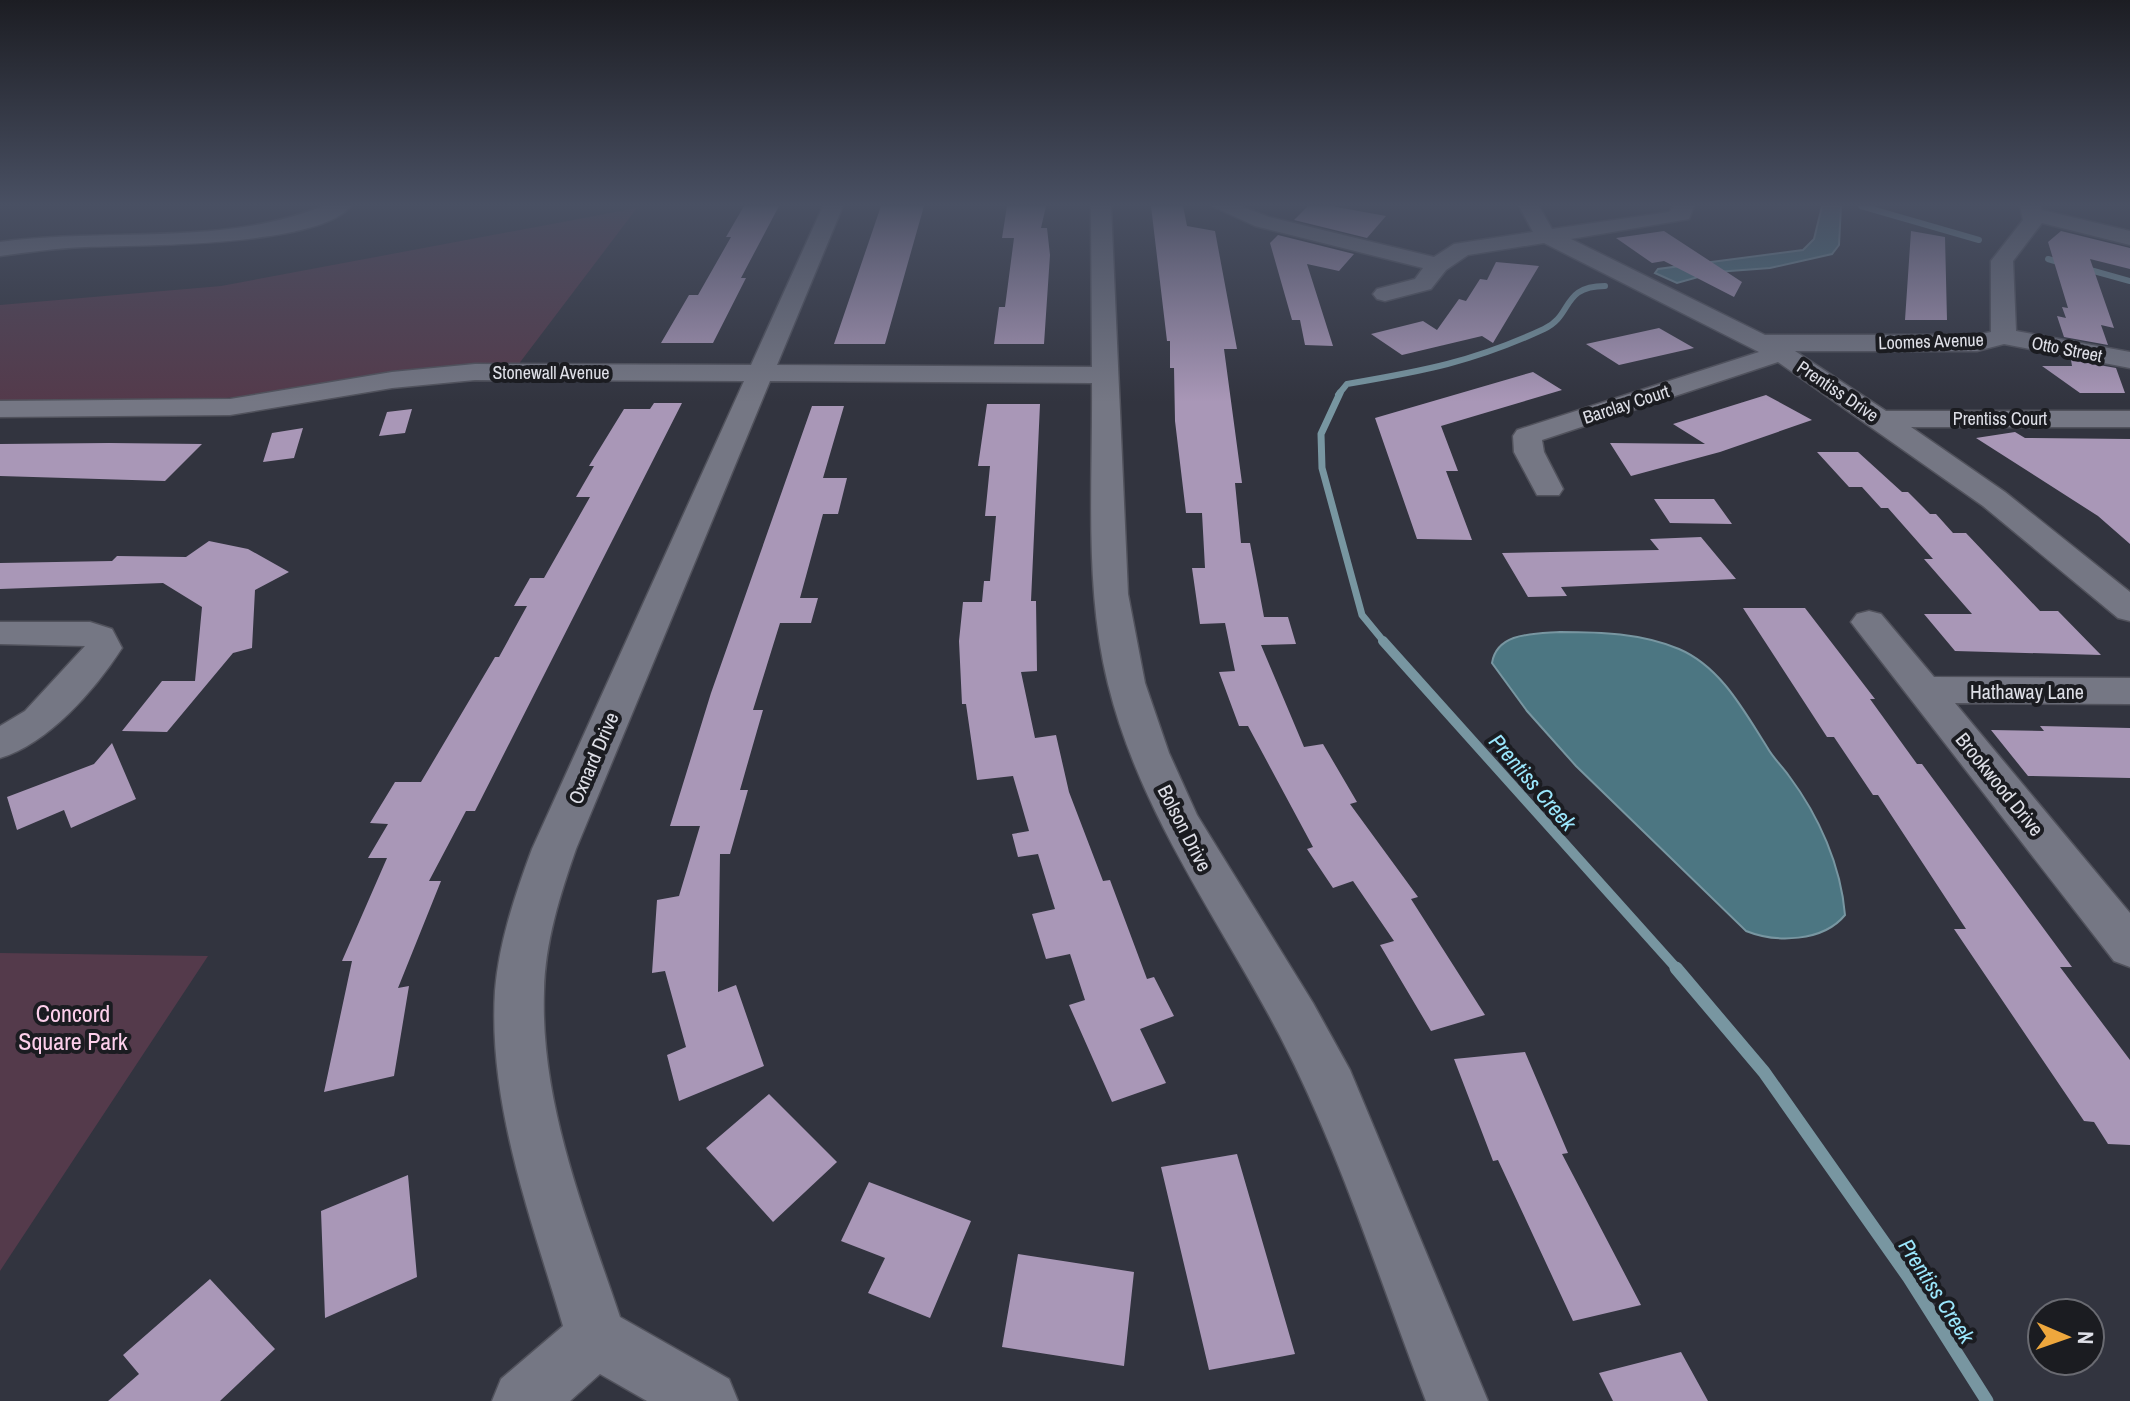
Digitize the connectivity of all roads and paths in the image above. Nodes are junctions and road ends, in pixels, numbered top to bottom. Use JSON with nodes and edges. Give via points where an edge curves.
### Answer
{"nodes":[{"id":1,"x":804,"y":271,"type":"edge"},
{"id":2,"x":1102,"y":271,"type":"edge"},
{"id":3,"x":1433,"y":271,"type":"edge"},
{"id":4,"x":1618,"y":271,"type":"edge"},
{"id":5,"x":2002,"y":271,"type":"edge"},
{"id":6,"x":1385,"y":294,"type":"dead end"},
{"id":7,"x":2004,"y":336,"type":"junction"},
{"id":8,"x":1771,"y":348,"type":"junction"},
{"id":9,"x":2130,"y":360,"type":"edge"},
{"id":10,"x":759,"y":373,"type":"junction"},
{"id":11,"x":1104,"y":375,"type":"junction"},
{"id":12,"x":0,"y":409,"type":"edge"},
{"id":13,"x":1880,"y":419,"type":"junction"},
{"id":14,"x":2125,"y":419,"type":"edge"},
{"id":15,"x":1548,"y":489,"type":"dead end"},
{"id":16,"x":2125,"y":601,"type":"edge"},
{"id":17,"x":1869,"y":622,"type":"dead end"},
{"id":18,"x":0,"y":633,"type":"edge"},
{"id":19,"x":1924,"y":690,"type":"junction"},
{"id":20,"x":2130,"y":691,"type":"edge"},
{"id":21,"x":0,"y":744,"type":"edge"},
{"id":22,"x":2130,"y":947,"type":"edge"},
{"id":23,"x":596,"y":1337,"type":"junction"},
{"id":24,"x":523,"y":1401,"type":"edge"},
{"id":25,"x":707,"y":1401,"type":"edge"},
{"id":26,"x":1457,"y":1401,"type":"edge"}],
"edges":[{"from":1,"to":10,"type":"street","name":"Oxnard Drive"},
{"from":2,"to":11,"type":"street","name":"Bolson Drive"},
{"from":3,"to":6,"type":"street","via":[[1423,284]]},
{"from":4,"to":8,"type":"street","name":"Prentiss Drive"},
{"from":5,"to":7,"type":"street","name":"Loomes Avenue"},
{"from":7,"to":8,"type":"street","name":"Loomes Avenue","via":[[1977,343]]},
{"from":7,"to":9,"type":"street","name":"Otto Street"},
{"from":8,"to":13,"type":"street","name":"Prentiss Drive"},
{"from":8,"to":15,"type":"street","name":"Barclay Court","via":[[1527,436],[1529,452]]},
{"from":10,"to":11,"type":"street","name":"Stonewall Avenue"},
{"from":10,"to":12,"type":"street","name":"Stonewall Avenue","via":[[475,372],[230,407]]},
{"from":10,"to":23,"type":"street","name":"Oxnard Drive","via":[[554,849],[523,960],[523,1078]]},
{"from":11,"to":26,"type":"street","name":"Bolson Drive","via":[[1111,594],[1126,683],[1149,753],[1206,870],[1332,1087]]},
{"from":13,"to":14,"type":"street","name":"Prentiss Court"},
{"from":13,"to":16,"type":"street","name":"Prentiss Drive"},
{"from":17,"to":19,"type":"street","name":"Brookwood Drive"},
{"from":18,"to":21,"type":"street","via":[[90,633],[104,648],[39,721]]},
{"from":19,"to":20,"type":"street","name":"Hathaway Lane"},
{"from":19,"to":22,"type":"street","name":"Brookwood Drive"},
{"from":23,"to":24,"type":"street"},
{"from":23,"to":25,"type":"street"}]}
